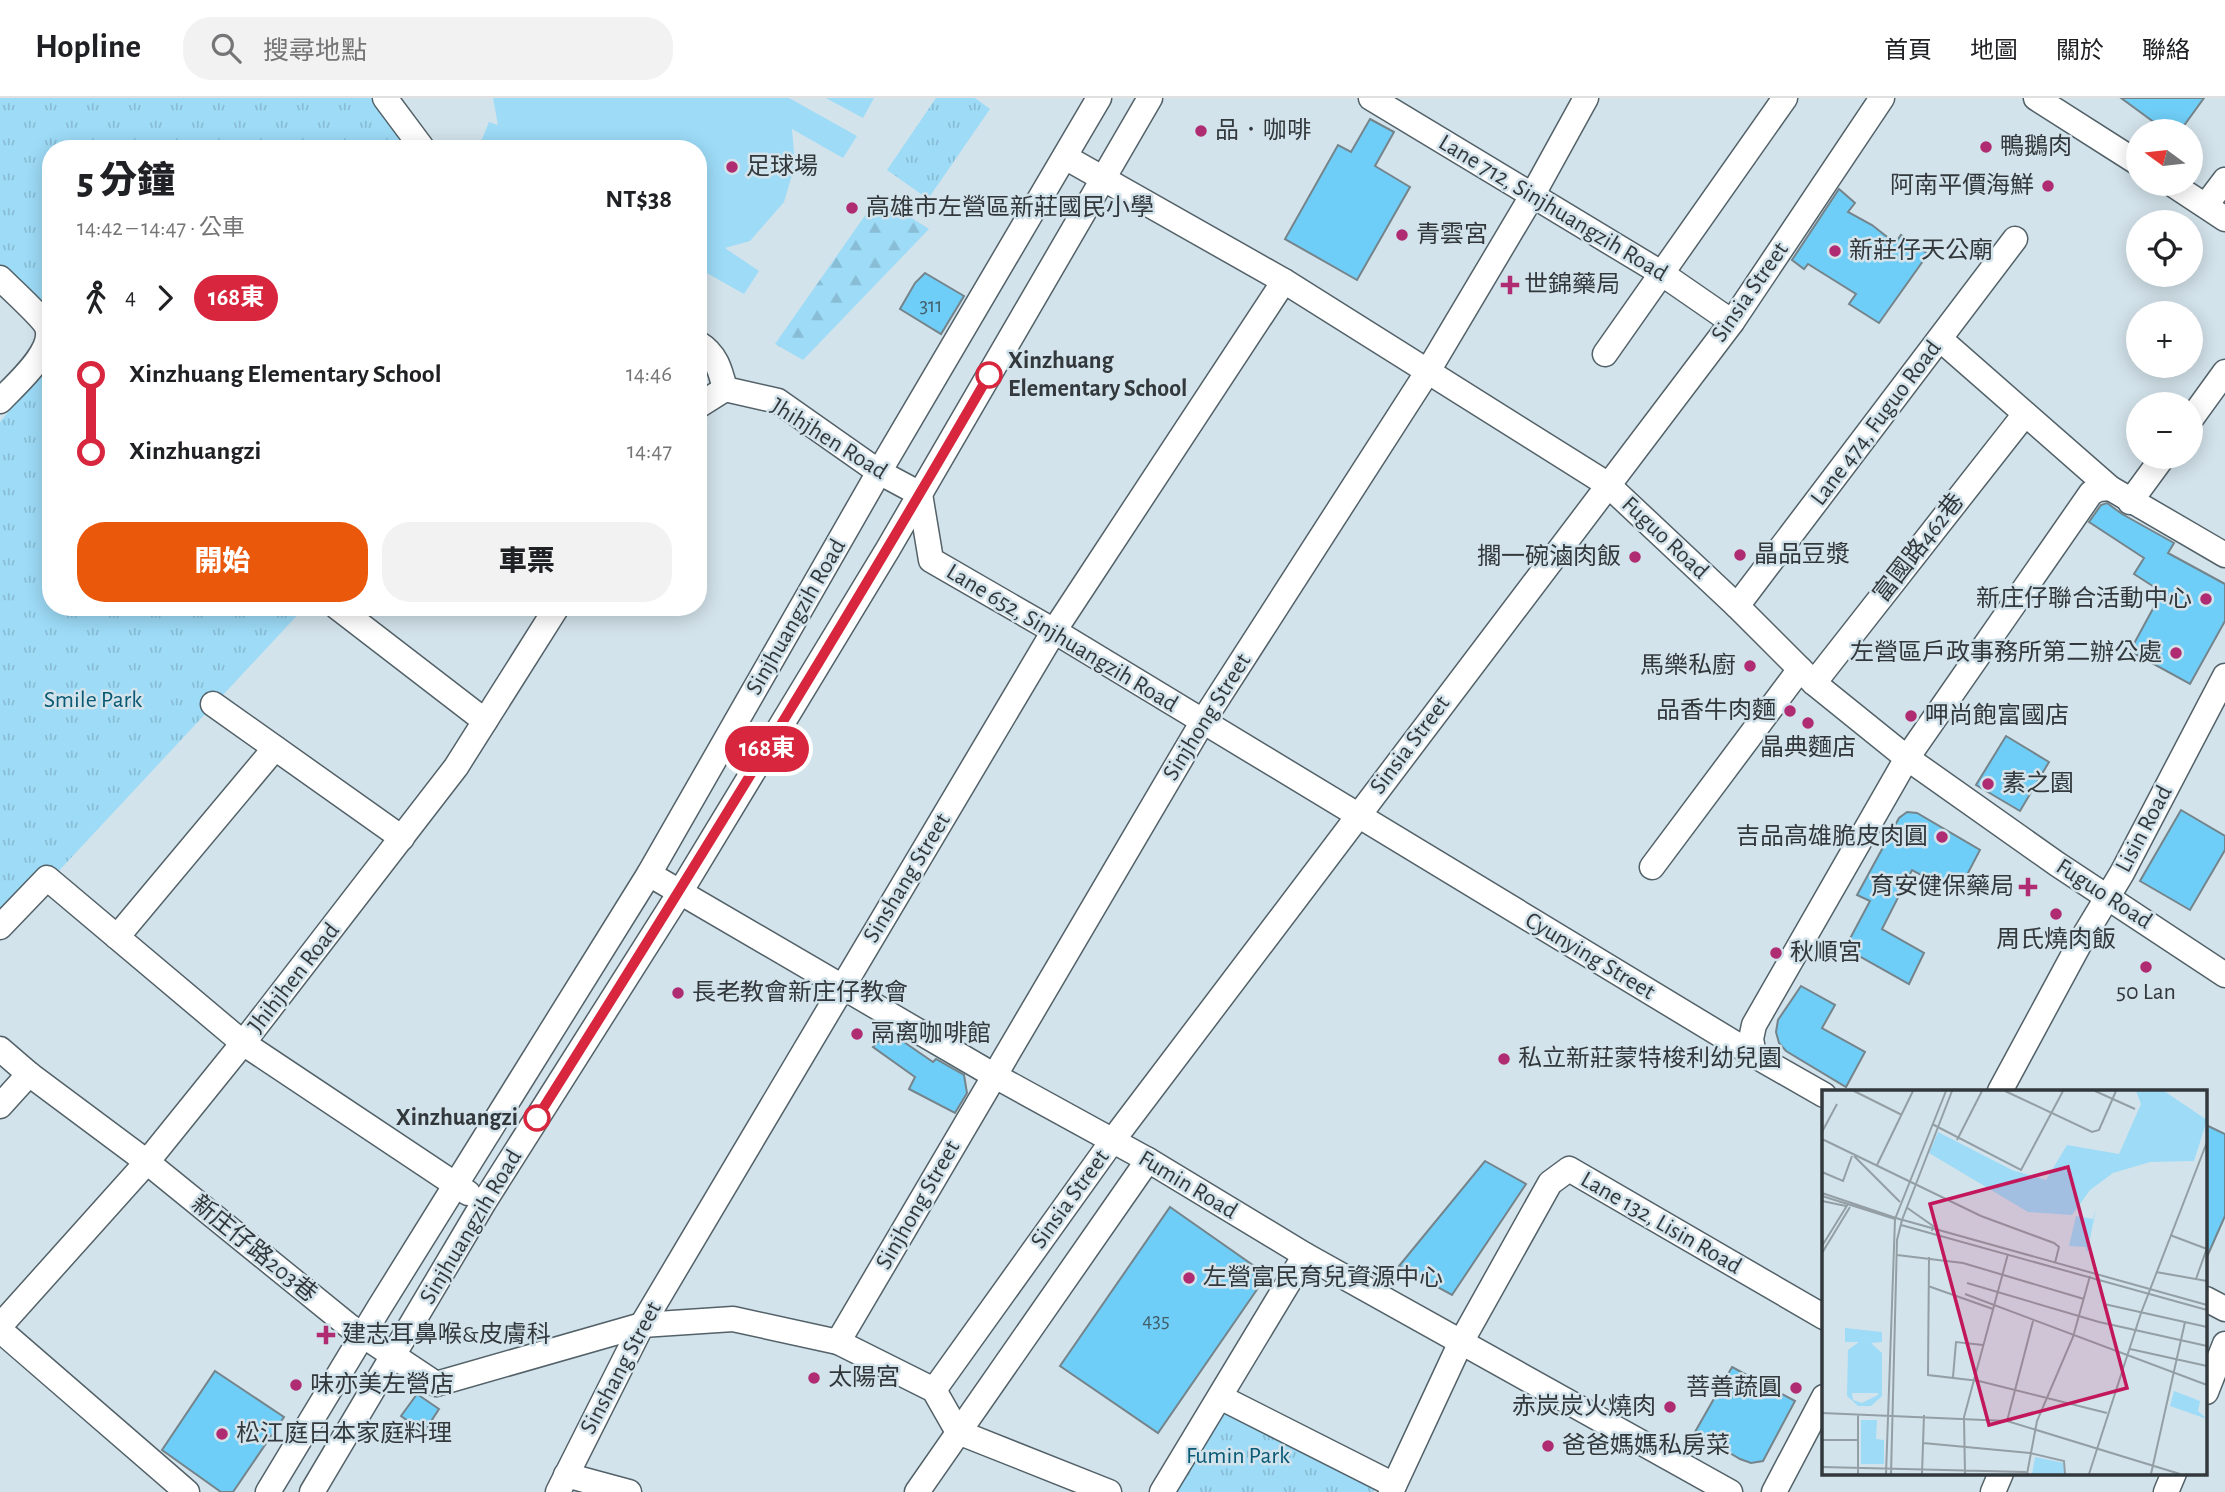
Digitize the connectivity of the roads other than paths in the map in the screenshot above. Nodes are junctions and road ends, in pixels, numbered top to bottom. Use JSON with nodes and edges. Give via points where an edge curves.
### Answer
{"nodes":[{"id":1,"x":385,"y":98,"type":"edge"},
{"id":2,"x":1099,"y":98,"type":"edge"},
{"id":3,"x":1150,"y":98,"type":"edge"},
{"id":4,"x":1586,"y":98,"type":"edge"},
{"id":5,"x":1785,"y":98,"type":"edge"},
{"id":6,"x":1882,"y":98,"type":"edge"},
{"id":7,"x":1378,"y":100,"type":"edge"},
{"id":8,"x":2052,"y":102,"type":"edge"},
{"id":9,"x":416,"y":140,"type":"edge"},
{"id":10,"x":2126,"y":154,"type":"edge"},
{"id":11,"x":1065,"y":157,"type":"junction"},
{"id":12,"x":1103,"y":177,"type":"junction"},
{"id":13,"x":2225,"y":180,"type":"edge"},
{"id":14,"x":1532,"y":196,"type":"junction"},
{"id":15,"x":2191,"y":196,"type":"edge"},
{"id":16,"x":2216,"y":212,"type":"edge"},
{"id":17,"x":2015,"y":239,"type":"dead end"},
{"id":18,"x":1661,"y":273,"type":"junction"},
{"id":19,"x":0,"y":278,"type":"edge"},
{"id":20,"x":1284,"y":281,"type":"junction"},
{"id":21,"x":42,"y":321,"type":"edge"},
{"id":22,"x":1732,"y":322,"type":"junction"},
{"id":23,"x":1940,"y":339,"type":"junction"},
{"id":24,"x":707,"y":348,"type":"edge"},
{"id":25,"x":1605,"y":354,"type":"dead end"},
{"id":26,"x":42,"y":355,"type":"edge"},
{"id":27,"x":1428,"y":371,"type":"junction"},
{"id":28,"x":2225,"y":373,"type":"edge"},
{"id":29,"x":725,"y":389,"type":"junction"},
{"id":30,"x":707,"y":400,"type":"edge"},
{"id":31,"x":0,"y":401,"type":"edge"},
{"id":32,"x":2203,"y":403,"type":"edge"},
{"id":33,"x":2025,"y":414,"type":"junction"},
{"id":34,"x":2149,"y":469,"type":"edge"},
{"id":35,"x":879,"y":472,"type":"junction"},
{"id":36,"x":1607,"y":484,"type":"junction"},
{"id":37,"x":920,"y":494,"type":"junction"},
{"id":38,"x":2120,"y":495,"type":"junction"},
{"id":39,"x":2225,"y":555,"type":"edge"},
{"id":40,"x":1737,"y":606,"type":"junction"},
{"id":41,"x":349,"y":616,"type":"edge"},
{"id":42,"x":551,"y":616,"type":"edge"},
{"id":43,"x":1054,"y":631,"type":"junction"},
{"id":44,"x":1807,"y":676,"type":"junction"},
{"id":45,"x":2225,"y":676,"type":"edge"},
{"id":46,"x":213,"y":704,"type":"dead end"},
{"id":47,"x":485,"y":722,"type":"junction"},
{"id":48,"x":1203,"y":722,"type":"junction"},
{"id":49,"x":275,"y":748,"type":"junction"},
{"id":50,"x":1907,"y":758,"type":"junction"},
{"id":51,"x":1358,"y":815,"type":"junction"},
{"id":52,"x":402,"y":838,"type":"junction"},
{"id":53,"x":1652,"y":867,"type":"dead end"},
{"id":54,"x":649,"y":874,"type":"junction"},
{"id":55,"x":679,"y":894,"type":"junction"},
{"id":56,"x":2108,"y":897,"type":"junction"},
{"id":57,"x":0,"y":928,"type":"edge"},
{"id":58,"x":117,"y":937,"type":"junction"},
{"id":59,"x":2225,"y":975,"type":"edge"},
{"id":60,"x":842,"y":988,"type":"junction"},
{"id":61,"x":243,"y":1043,"type":"junction"},
{"id":62,"x":0,"y":1049,"type":"edge"},
{"id":63,"x":1755,"y":1055,"type":"junction"},
{"id":64,"x":29,"y":1074,"type":"junction"},
{"id":65,"x":995,"y":1076,"type":"junction"},
{"id":66,"x":2001,"y":1090,"type":"edge"},
{"id":67,"x":1822,"y":1094,"type":"edge"},
{"id":68,"x":0,"y":1106,"type":"edge"},
{"id":69,"x":1113,"y":1140,"type":"junction"},
{"id":70,"x":1148,"y":1160,"type":"junction"},
{"id":71,"x":147,"y":1162,"type":"junction"},
{"id":72,"x":455,"y":1186,"type":"junction"},
{"id":73,"x":484,"y":1202,"type":"junction"},
{"id":74,"x":1306,"y":1255,"type":"junction"},
{"id":75,"x":2208,"y":1300,"type":"edge"},
{"id":76,"x":2225,"y":1309,"type":"edge"},
{"id":77,"x":1822,"y":1316,"type":"edge"},
{"id":78,"x":642,"y":1325,"type":"junction"},
{"id":79,"x":0,"y":1328,"type":"edge"},
{"id":80,"x":362,"y":1336,"type":"junction"},
{"id":81,"x":838,"y":1342,"type":"junction"},
{"id":82,"x":1460,"y":1343,"type":"junction"},
{"id":83,"x":2225,"y":1344,"type":"edge"},
{"id":84,"x":393,"y":1356,"type":"junction"},
{"id":85,"x":2208,"y":1387,"type":"edge"},
{"id":86,"x":934,"y":1390,"type":"junction"},
{"id":87,"x":1220,"y":1397,"type":"junction"},
{"id":88,"x":1822,"y":1401,"type":"edge"},
{"id":89,"x":958,"y":1432,"type":"junction"},
{"id":90,"x":2001,"y":1474,"type":"edge"},
{"id":91,"x":2174,"y":1474,"type":"edge"},
{"id":92,"x":562,"y":1483,"type":"edge"},
{"id":93,"x":1393,"y":1488,"type":"edge"},
{"id":94,"x":187,"y":1492,"type":"edge"},
{"id":95,"x":268,"y":1492,"type":"edge"},
{"id":96,"x":312,"y":1492,"type":"edge"},
{"id":97,"x":629,"y":1492,"type":"edge"},
{"id":98,"x":917,"y":1492,"type":"edge"},
{"id":99,"x":1109,"y":1492,"type":"edge"},
{"id":100,"x":1162,"y":1492,"type":"edge"},
{"id":101,"x":1730,"y":1492,"type":"edge"},
{"id":102,"x":1774,"y":1492,"type":"edge"},
{"id":103,"x":1993,"y":1492,"type":"edge"},
{"id":104,"x":2166,"y":1492,"type":"edge"}],
"edges":[{"from":1,"to":9,"type":"street"},
{"from":2,"to":11,"type":"street","name":"Sinjhuangzih Road"},
{"from":3,"to":12,"type":"street","name":"Sinjhuangzih Road"},
{"from":4,"to":14,"type":"street","name":"Sinjhong Street"},
{"from":5,"to":18,"type":"street"},
{"from":6,"to":22,"type":"street","name":"Sinsia Street"},
{"from":7,"to":14,"type":"street","name":"Lane 712, Sinjhuangzih Road"},
{"from":8,"to":10,"type":"street"},
{"from":11,"to":12,"type":"street","name":"Fuguo Road"},
{"from":11,"to":35,"type":"street","name":"Sinjhuangzih Road"},
{"from":12,"to":20,"type":"street","name":"Fuguo Road"},
{"from":12,"to":37,"type":"street","name":"Sinjhuangzih Road"},
{"from":13,"to":16,"type":"street"},
{"from":14,"to":18,"type":"street","name":"Lane 712, Sinjhuangzih Road"},
{"from":14,"to":27,"type":"street","name":"Sinjhong Street"},
{"from":15,"to":16,"type":"street"},
{"from":17,"to":23,"type":"street","name":"Lane 474, Fuguo Road"},
{"from":18,"to":22,"type":"street","name":"Lane 712, Sinjhuangzih Road"},
{"from":18,"to":25,"type":"street"},
{"from":19,"to":21,"type":"street"},
{"from":20,"to":27,"type":"street","name":"Fuguo Road"},
{"from":20,"to":43,"type":"street","name":"Sinshang Street"},
{"from":22,"to":36,"type":"street","name":"Sinsia Street"},
{"from":23,"to":33,"type":"street"},
{"from":23,"to":40,"type":"street","name":"Lane 474, Fuguo Road"},
{"from":24,"to":29,"type":"street","via":[[718,362]]},
{"from":26,"to":31,"type":"street"},
{"from":27,"to":36,"type":"street","name":"Fuguo Road"},
{"from":27,"to":48,"type":"street","name":"Sinjhong Street"},
{"from":28,"to":32,"type":"street"},
{"from":29,"to":30,"type":"street"},
{"from":29,"to":35,"type":"street","name":"Jhihjhen Road","via":[[778,401]]},
{"from":33,"to":38,"type":"street"},
{"from":33,"to":44,"type":"street","name":"富國路462巷"},
{"from":34,"to":38,"type":"street"},
{"from":35,"to":37,"type":"street","name":"Jhihjhen Road"},
{"from":35,"to":54,"type":"street","name":"Sinjhuangzih Road"},
{"from":36,"to":40,"type":"street","name":"Fuguo Road"},
{"from":36,"to":51,"type":"street","name":"Sinsia Street"},
{"from":37,"to":43,"type":"street","name":"Lane 652, Sinjhuangzih Road","via":[[930,561]]},
{"from":37,"to":55,"type":"street","name":"Sinjhuangzih Road"},
{"from":38,"to":39,"type":"street"},
{"from":38,"to":50,"type":"street","via":[[2099,489],[2091,493]]},
{"from":40,"to":44,"type":"street","name":"Fuguo Road"},
{"from":41,"to":47,"type":"street"},
{"from":42,"to":47,"type":"street","name":"Jhihjhen Road"},
{"from":43,"to":48,"type":"street","name":"Lane 652, Sinjhuangzih Road"},
{"from":43,"to":60,"type":"street","name":"Sinshang Street"},
{"from":44,"to":50,"type":"street","name":"Fuguo Road"},
{"from":44,"to":53,"type":"street","name":"富國路462巷"},
{"from":45,"to":56,"type":"street","name":"Lisin Road"},
{"from":46,"to":49,"type":"street"},
{"from":47,"to":52,"type":"street","name":"Jhihjhen Road"},
{"from":48,"to":51,"type":"street","name":"Lane 652, Sinjhuangzih Road"},
{"from":48,"to":65,"type":"street","name":"Sinjhong Street"},
{"from":49,"to":52,"type":"street"},
{"from":49,"to":58,"type":"street"},
{"from":50,"to":56,"type":"street","name":"Fuguo Road"},
{"from":50,"to":63,"type":"street","via":[[1754,1025]]},
{"from":51,"to":63,"type":"street","name":"Cyunying Street"},
{"from":51,"to":69,"type":"street","name":"Sinsia Street"},
{"from":52,"to":61,"type":"street","name":"Jhihjhen Road"},
{"from":54,"to":55,"type":"street","name":"Fumin Road"},
{"from":54,"to":72,"type":"street","name":"Sinjhuangzih Road"},
{"from":55,"to":60,"type":"street","name":"Fumin Road"},
{"from":55,"to":73,"type":"street","name":"Sinjhuangzih Road"},
{"from":56,"to":59,"type":"street","name":"Fuguo Road"},
{"from":56,"to":66,"type":"street","name":"Lisin Road"},
{"from":57,"to":58,"type":"street","via":[[47,878]]},
{"from":58,"to":61,"type":"street"},
{"from":60,"to":65,"type":"street","name":"Fumin Road"},
{"from":60,"to":78,"type":"street","name":"Sinshang Street"},
{"from":61,"to":71,"type":"street","name":"Jhihjhen Road"},
{"from":61,"to":72,"type":"street"},
{"from":62,"to":64,"type":"street","name":"新庄仔路203巷"},
{"from":63,"to":67,"type":"street","name":"Cyunying Street"},
{"from":64,"to":68,"type":"street"},
{"from":64,"to":71,"type":"street","name":"新庄仔路203巷"},
{"from":65,"to":69,"type":"street","name":"Fumin Road"},
{"from":65,"to":81,"type":"street","name":"Sinjhong Street"},
{"from":69,"to":70,"type":"street","name":"Fumin Road"},
{"from":69,"to":86,"type":"street","name":"Sinsia Street"},
{"from":70,"to":74,"type":"street","name":"Fumin Road"},
{"from":70,"to":89,"type":"street","name":"Sinsia Street"},
{"from":71,"to":79,"type":"street","name":"Jhihjhen Road"},
{"from":71,"to":80,"type":"street","name":"新庄仔路203巷"},
{"from":72,"to":73,"type":"street"},
{"from":72,"to":80,"type":"street","name":"Sinjhuangzih Road"},
{"from":73,"to":84,"type":"street","name":"Sinjhuangzih Road"},
{"from":74,"to":82,"type":"street","name":"Fumin Road"},
{"from":74,"to":87,"type":"street"},
{"from":75,"to":76,"type":"street"},
{"from":77,"to":82,"type":"street","name":"Lane 132, Lisin Road","via":[[1569,1169],[1550,1183]]},
{"from":78,"to":81,"type":"street","name":"新庄仔路203巷","via":[[733,1319]]},
{"from":78,"to":84,"type":"street","name":"新庄仔路203巷","via":[[436,1384]]},
{"from":78,"to":92,"type":"street","name":"Sinshang Street"},
{"from":79,"to":94,"type":"street"},
{"from":80,"to":84,"type":"street","name":"新庄仔路203巷"},
{"from":80,"to":95,"type":"street","name":"Sinjhuangzih Road"},
{"from":81,"to":86,"type":"street","name":"新庄仔路203巷"},
{"from":82,"to":93,"type":"street"},
{"from":82,"to":101,"type":"street","name":"Fumin Road"},
{"from":83,"to":85,"type":"street"},
{"from":84,"to":96,"type":"street","name":"Sinjhuangzih Road"},
{"from":86,"to":89,"type":"street"},
{"from":87,"to":93,"type":"street"},
{"from":87,"to":100,"type":"street"},
{"from":88,"to":102,"type":"street"},
{"from":89,"to":98,"type":"street","name":"Sinsia Street"},
{"from":89,"to":99,"type":"street"},
{"from":90,"to":103,"type":"street"},
{"from":91,"to":104,"type":"street"},
{"from":92,"to":97,"type":"street"}]}
